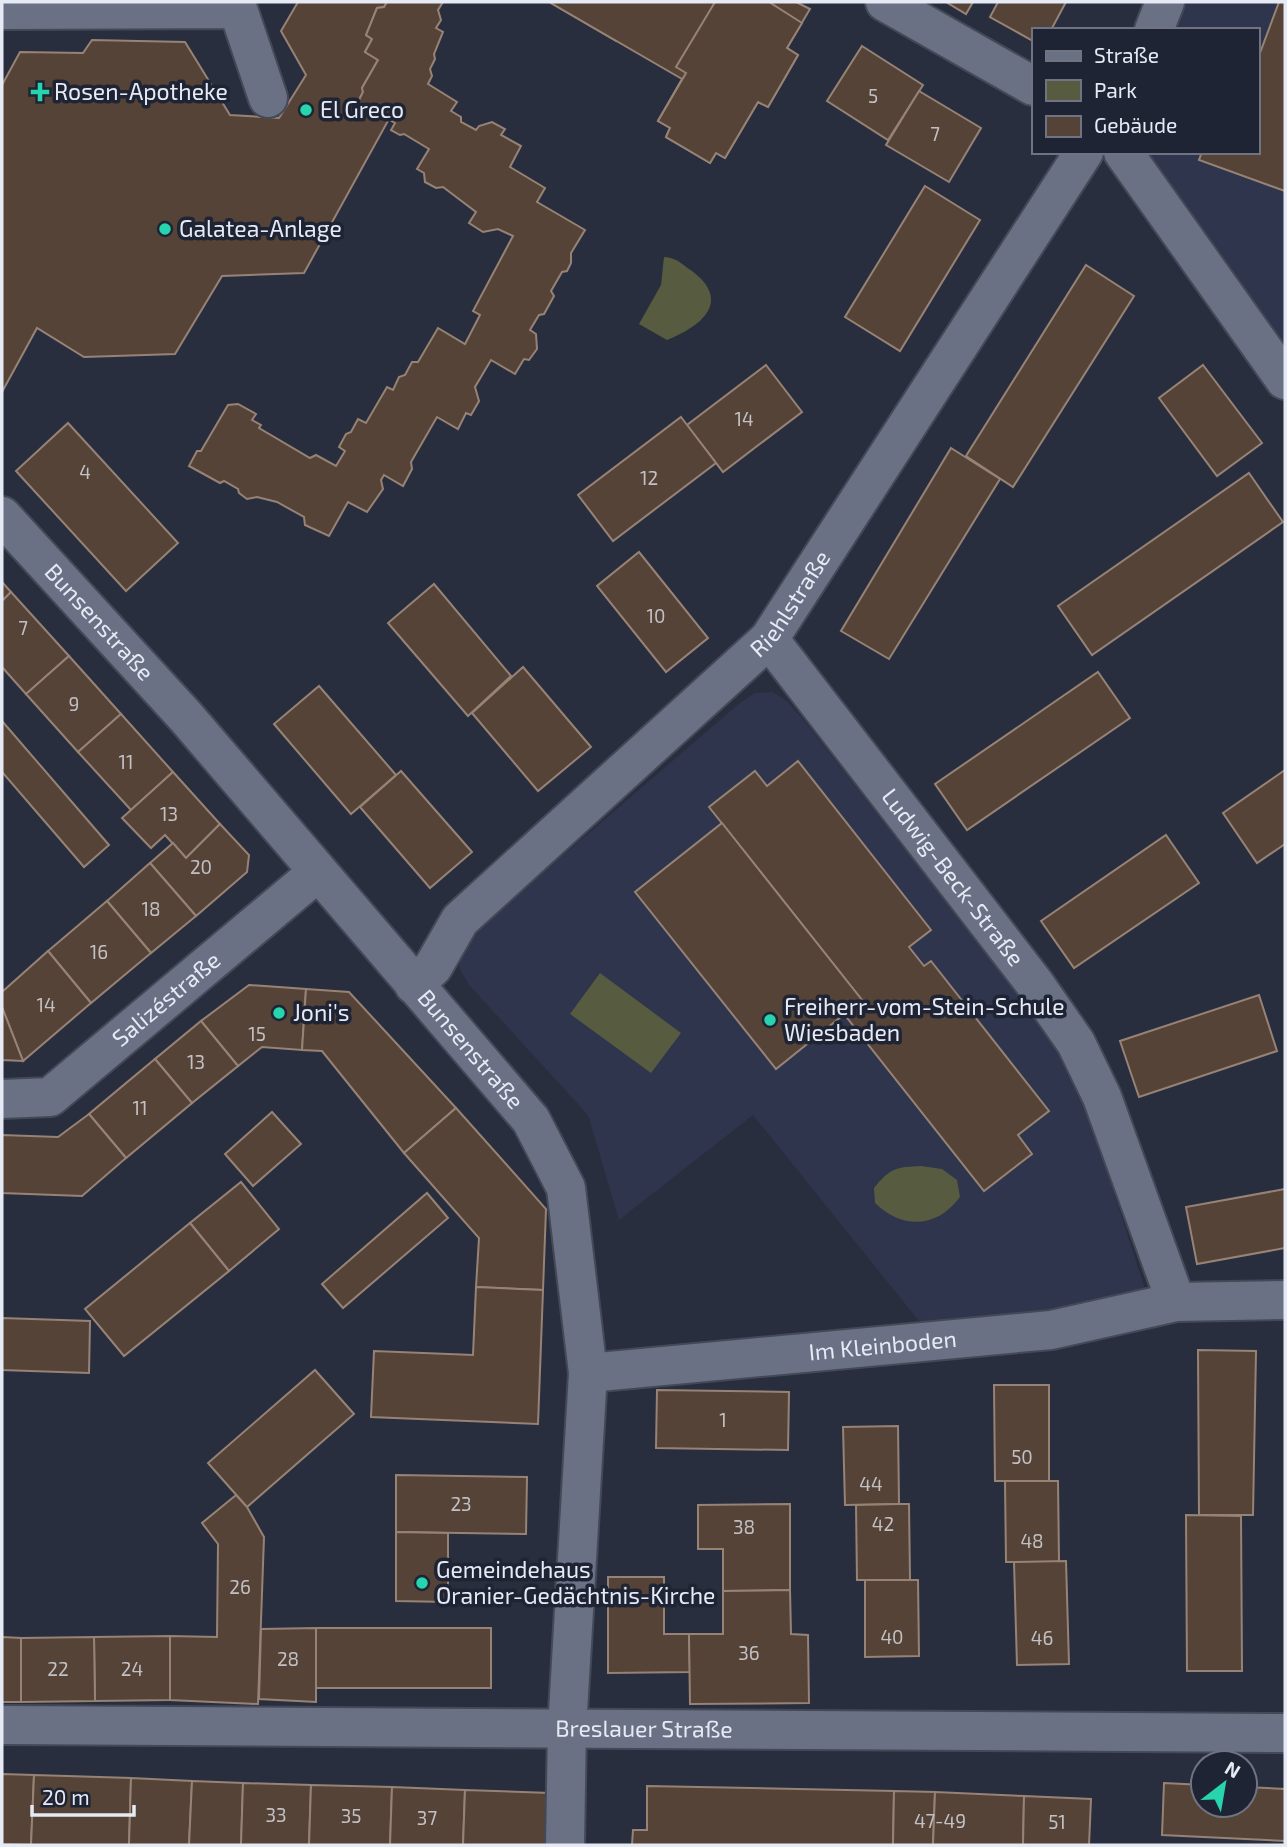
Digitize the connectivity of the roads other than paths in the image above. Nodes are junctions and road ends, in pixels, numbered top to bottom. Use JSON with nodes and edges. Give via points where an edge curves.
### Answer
{"nodes":[{"id":1,"x":885,"y":2,"type":"edge"},
{"id":2,"x":1165,"y":2,"type":"edge"},
{"id":3,"x":2,"y":10,"type":"edge"},
{"id":4,"x":1155,"y":28,"type":"edge"},
{"id":5,"x":1032,"y":85,"type":"edge"},
{"id":6,"x":268,"y":98,"type":"dead end"},
{"id":7,"x":1083,"y":154,"type":"edge"},
{"id":8,"x":1125,"y":154,"type":"edge"},
{"id":9,"x":1285,"y":380,"type":"edge"},
{"id":10,"x":2,"y":516,"type":"edge"},
{"id":11,"x":769,"y":639,"type":"junction"},
{"id":12,"x":318,"y":872,"type":"junction"},
{"id":13,"x":414,"y":985,"type":"junction"},
{"id":14,"x":2,"y":1099,"type":"edge"},
{"id":15,"x":1285,"y":1300,"type":"edge"},
{"id":16,"x":1176,"y":1302,"type":"junction"},
{"id":17,"x":588,"y":1373,"type":"junction"},
{"id":18,"x":2,"y":1725,"type":"edge"},
{"id":19,"x":567,"y":1729,"type":"junction"},
{"id":20,"x":1285,"y":1733,"type":"edge"},
{"id":21,"x":565,"y":1845,"type":"edge"}],
"edges":[{"from":1,"to":5,"type":"street"},
{"from":2,"to":4,"type":"street"},
{"from":3,"to":6,"type":"street","via":[[238,9]]},
{"from":7,"to":11,"type":"street","name":"Riehlstraße"},
{"from":8,"to":9,"type":"street"},
{"from":10,"to":12,"type":"street","name":"Bunsenstraße","via":[[187,717]]},
{"from":11,"to":13,"type":"street","name":"Riehlstraße","via":[[460,920],[433,967]]},
{"from":11,"to":16,"type":"street","name":"Ludwig-Beck-Straße","via":[[1076,1043],[1102,1097]]},
{"from":12,"to":13,"type":"street","name":"Bunsenstraße"},
{"from":12,"to":14,"type":"street","name":"Salizéstraße","via":[[50,1097]]},
{"from":13,"to":17,"type":"street","name":"Bunsenstraße","via":[[531,1120],[566,1188]]},
{"from":15,"to":16,"type":"street"},
{"from":16,"to":17,"type":"street","name":"Im Kleinboden","via":[[1051,1330]]},
{"from":17,"to":19,"type":"street","name":"Bunsenstraße"},
{"from":18,"to":19,"type":"street","name":"Breslauer Straße"},
{"from":19,"to":20,"type":"street","name":"Breslauer Straße"},
{"from":19,"to":21,"type":"street","name":"Bunsenstraße"}]}
